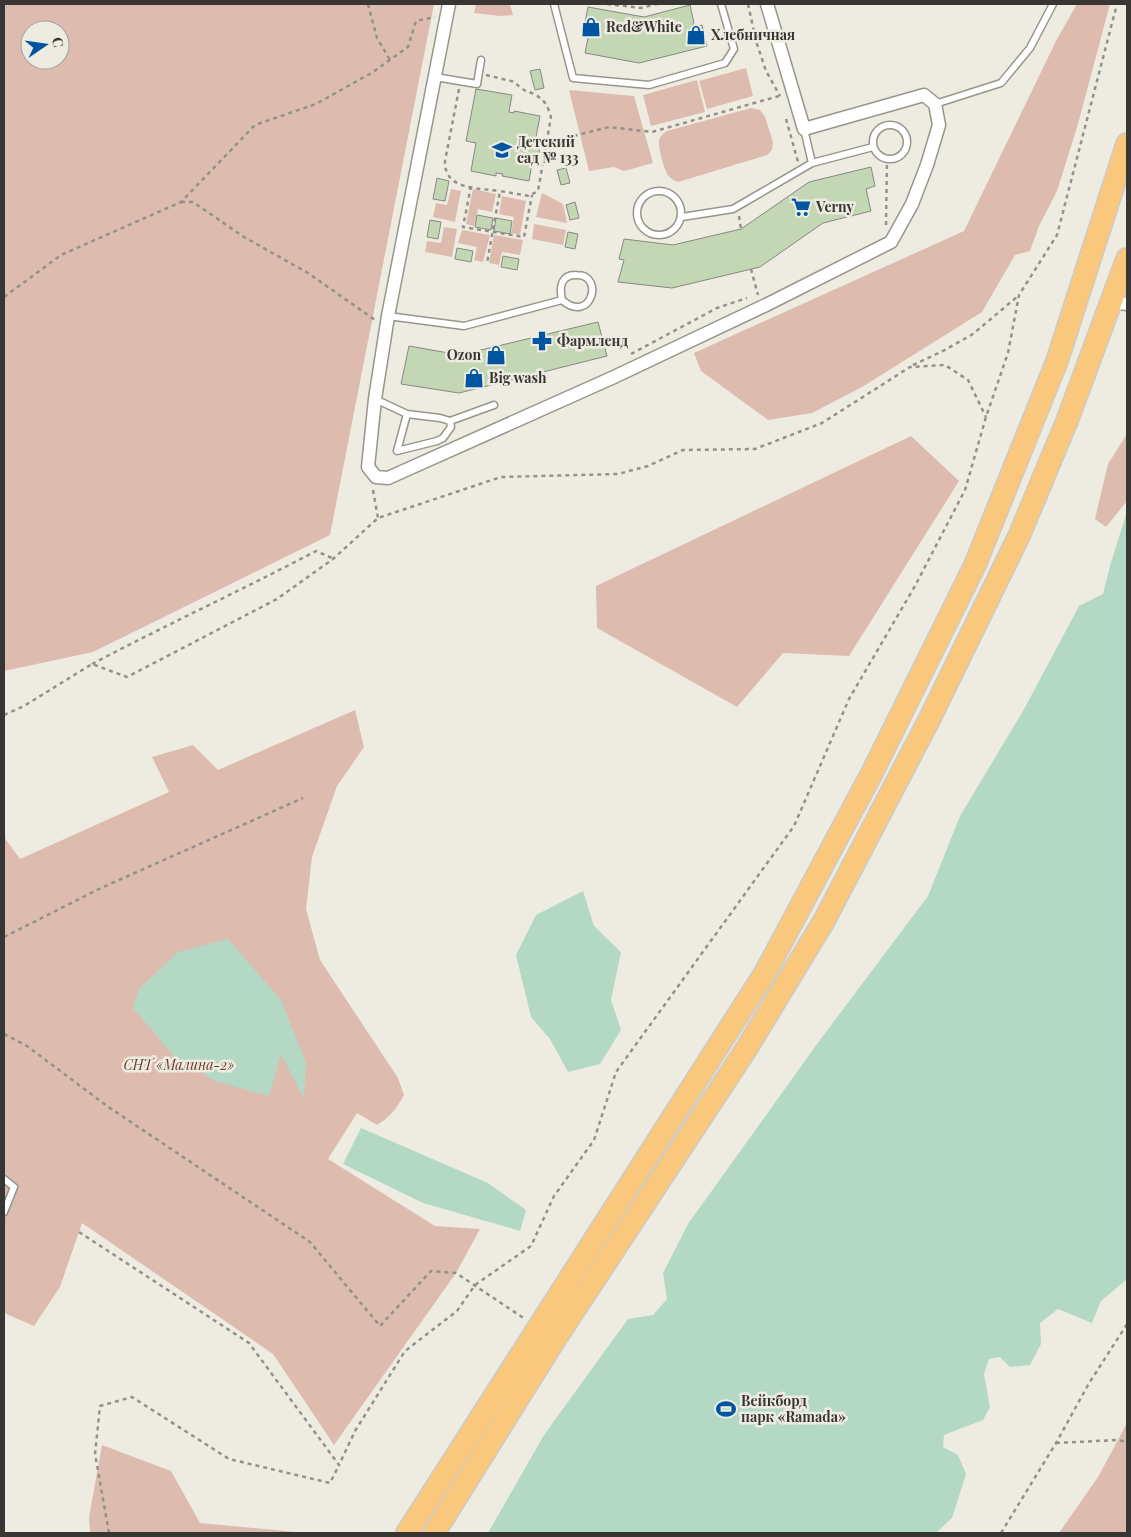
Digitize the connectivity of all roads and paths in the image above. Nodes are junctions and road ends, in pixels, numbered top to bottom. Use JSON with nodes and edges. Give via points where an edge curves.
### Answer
{"nodes":[{"id":1,"x":368,"y":4,"type":"edge"},
{"id":2,"x":554,"y":4,"type":"edge"},
{"id":3,"x":607,"y":4,"type":"edge"},
{"id":4,"x":657,"y":4,"type":"edge"},
{"id":5,"x":721,"y":4,"type":"edge"},
{"id":6,"x":748,"y":4,"type":"edge"},
{"id":7,"x":767,"y":4,"type":"edge"},
{"id":8,"x":1053,"y":4,"type":"edge"},
{"id":9,"x":1117,"y":4,"type":"edge"},
{"id":10,"x":448,"y":9,"type":"edge"},
{"id":11,"x":390,"y":60,"type":"junction"},
{"id":12,"x":481,"y":60,"type":"dead end"},
{"id":13,"x":479,"y":73,"type":"junction"},
{"id":14,"x":435,"y":77,"type":"junction"},
{"id":15,"x":460,"y":85,"type":"dead end"},
{"id":16,"x":779,"y":96,"type":"junction"},
{"id":17,"x":781,"y":101,"type":"dead end"},
{"id":18,"x":935,"y":104,"type":"junction"},
{"id":19,"x":785,"y":115,"type":"dead end"},
{"id":20,"x":804,"y":129,"type":"junction"},
{"id":21,"x":566,"y":138,"type":"dead end"},
{"id":22,"x":1127,"y":144,"type":"edge"},
{"id":23,"x":873,"y":147,"type":"junction"},
{"id":24,"x":887,"y":159,"type":"junction"},
{"id":25,"x":812,"y":163,"type":"junction"},
{"id":26,"x":800,"y":170,"type":"junction"},
{"id":27,"x":471,"y":186,"type":"junction"},
{"id":28,"x":500,"y":191,"type":"junction"},
{"id":29,"x":532,"y":195,"type":"junction"},
{"id":30,"x":180,"y":202,"type":"junction"},
{"id":31,"x":682,"y":217,"type":"junction"},
{"id":32,"x":492,"y":233,"type":"junction"},
{"id":33,"x":886,"y":233,"type":"dead end"},
{"id":34,"x":1127,"y":259,"type":"edge"},
{"id":35,"x":487,"y":263,"type":"dead end"},
{"id":36,"x":751,"y":269,"type":"dead end"},
{"id":37,"x":766,"y":293,"type":"dead end"},
{"id":38,"x":1019,"y":295,"type":"junction"},
{"id":39,"x":4,"y":297,"type":"edge"},
{"id":40,"x":750,"y":298,"type":"dead end"},
{"id":41,"x":562,"y":300,"type":"junction"},
{"id":42,"x":1120,"y":303,"type":"edge"},
{"id":43,"x":387,"y":322,"type":"junction"},
{"id":44,"x":642,"y":364,"type":"junction"},
{"id":45,"x":910,"y":367,"type":"junction"},
{"id":46,"x":375,"y":399,"type":"junction"},
{"id":47,"x":494,"y":405,"type":"dead end"},
{"id":48,"x":407,"y":414,"type":"junction"},
{"id":49,"x":986,"y":417,"type":"junction"},
{"id":50,"x":450,"y":421,"type":"junction"},
{"id":51,"x":368,"y":467,"type":"junction"},
{"id":52,"x":378,"y":518,"type":"junction"},
{"id":53,"x":333,"y":558,"type":"junction"},
{"id":54,"x":92,"y":664,"type":"junction"},
{"id":55,"x":4,"y":715,"type":"edge"},
{"id":56,"x":303,"y":798,"type":"dead end"},
{"id":57,"x":4,"y":937,"type":"edge"},
{"id":58,"x":4,"y":1034,"type":"edge"},
{"id":59,"x":4,"y":1180,"type":"edge"},
{"id":60,"x":4,"y":1212,"type":"edge"},
{"id":61,"x":79,"y":1232,"type":"dead end"},
{"id":62,"x":476,"y":1285,"type":"junction"},
{"id":63,"x":1127,"y":1324,"type":"edge"},
{"id":64,"x":538,"y":1328,"type":"junction"},
{"id":65,"x":1127,"y":1442,"type":"edge"},
{"id":66,"x":1056,"y":1443,"type":"junction"},
{"id":67,"x":339,"y":1465,"type":"junction"},
{"id":68,"x":109,"y":1533,"type":"edge"},
{"id":69,"x":407,"y":1533,"type":"edge"},
{"id":70,"x":434,"y":1533,"type":"edge"},
{"id":71,"x":1001,"y":1533,"type":"edge"}],
"edges":[{"from":1,"to":11,"type":"path","via":[[377,38]]},
{"from":2,"to":5,"type":"lane","via":[[573,78],[650,85],[725,63],[734,49]]},
{"from":3,"to":4,"type":"path","via":[[641,8]]},
{"from":6,"to":16,"type":"path","via":[[766,71]]},
{"from":7,"to":20,"type":"street"},
{"from":8,"to":18,"type":"lane","via":[[1030,48],[1001,83]]},
{"from":9,"to":38,"type":"path","via":[[1057,235]]},
{"from":10,"to":11,"type":"path","via":[[416,21],[408,47]]},
{"from":10,"to":14,"type":"street"},
{"from":11,"to":30,"type":"path","via":[[316,104],[255,125]]},
{"from":12,"to":13,"type":"lane"},
{"from":13,"to":14,"type":"lane","via":[[477,84]]},
{"from":13,"to":29,"type":"path","via":[[516,82],[526,92],[540,97],[548,108],[551,117],[540,187]]},
{"from":14,"to":43,"type":"street"},
{"from":15,"to":27,"type":"path","via":[[445,169],[451,180]]},
{"from":16,"to":17,"type":"path"},
{"from":16,"to":21,"type":"path","via":[[652,132],[609,127]]},
{"from":18,"to":20,"type":"street","via":[[924,95]]},
{"from":18,"to":44,"type":"street","via":[[939,125],[927,165],[912,204],[890,242]]},
{"from":19,"to":26,"type":"path"},
{"from":20,"to":25,"type":"lane"},
{"from":22,"to":64,"type":"main road","via":[[1057,361],[978,557],[878,762],[765,973]]},
{"from":23,"to":24,"type":"lane","via":[[878,155]]},
{"from":23,"to":24,"type":"lane","via":[[873,136],[878,128],[887,124],[897,125],[905,132],[908,142],[905,151],[897,158]]},
{"from":23,"to":25,"type":"lane"},
{"from":24,"to":33,"type":"path"},
{"from":25,"to":26,"type":"lane"},
{"from":26,"to":31,"type":"lane","via":[[733,209]]},
{"from":27,"to":28,"type":"path"},
{"from":27,"to":32,"type":"path","via":[[463,227]]},
{"from":28,"to":29,"type":"path"},
{"from":28,"to":32,"type":"path"},
{"from":29,"to":32,"type":"path","via":[[524,237]]},
{"from":30,"to":39,"type":"path","via":[[61,255]]},
{"from":30,"to":43,"type":"path","via":[[193,202],[244,237]]},
{"from":31,"to":31,"type":"lane","via":[[677,228],[656,236],[645,231],[638,221],[637,209],[642,198],[651,191],[663,190],[674,195],[681,205]]},
{"from":32,"to":35,"type":"path"},
{"from":34,"to":42,"type":"main road"},
{"from":36,"to":37,"type":"path","via":[[758,295]]},
{"from":38,"to":45,"type":"path","via":[[973,334]]},
{"from":38,"to":49,"type":"path","via":[[1008,353]]},
{"from":40,"to":44,"type":"path","via":[[716,308],[626,356]]},
{"from":41,"to":41,"type":"lane","via":[[569,306],[586,304],[592,297],[589,280],[580,274],[564,279],[560,289]]},
{"from":41,"to":43,"type":"lane","via":[[464,326]]},
{"from":42,"to":70,"type":"main road","via":[[1019,536],[929,720],[824,921],[745,1051],[556,1338]]},
{"from":43,"to":46,"type":"street"},
{"from":44,"to":51,"type":"street","via":[[388,478],[376,476]]},
{"from":45,"to":49,"type":"path","via":[[945,365],[968,380]]},
{"from":45,"to":52,"type":"path","via":[[822,423],[755,449],[683,450],[648,466],[618,474],[501,477]]},
{"from":46,"to":48,"type":"lane"},
{"from":46,"to":51,"type":"street"},
{"from":47,"to":50,"type":"lane"},
{"from":48,"to":50,"type":"lane"},
{"from":48,"to":50,"type":"lane","via":[[397,450],[443,438],[451,427]]},
{"from":49,"to":62,"type":"path","via":[[964,490],[915,586],[849,699],[794,826],[616,1072],[594,1140],[554,1196],[531,1246]]},
{"from":51,"to":52,"type":"path"},
{"from":52,"to":53,"type":"path"},
{"from":53,"to":54,"type":"path","via":[[316,551]]},
{"from":53,"to":54,"type":"path","via":[[276,598],[128,677]]},
{"from":54,"to":55,"type":"path"},
{"from":56,"to":57,"type":"path","via":[[101,888]]},
{"from":58,"to":62,"type":"path","via":[[27,1046],[107,1106],[310,1242],[380,1326],[432,1271],[456,1272]]},
{"from":59,"to":60,"type":"lane","via":[[14,1187]]},
{"from":61,"to":67,"type":"path","via":[[249,1343]]},
{"from":62,"to":64,"type":"path"},
{"from":62,"to":67,"type":"path","via":[[457,1311],[405,1351],[355,1431]]},
{"from":63,"to":66,"type":"path"},
{"from":64,"to":69,"type":"main road"},
{"from":65,"to":66,"type":"path"},
{"from":66,"to":71,"type":"path"},
{"from":67,"to":68,"type":"path","via":[[330,1483],[229,1459],[132,1397],[100,1406],[95,1454]]}]}
